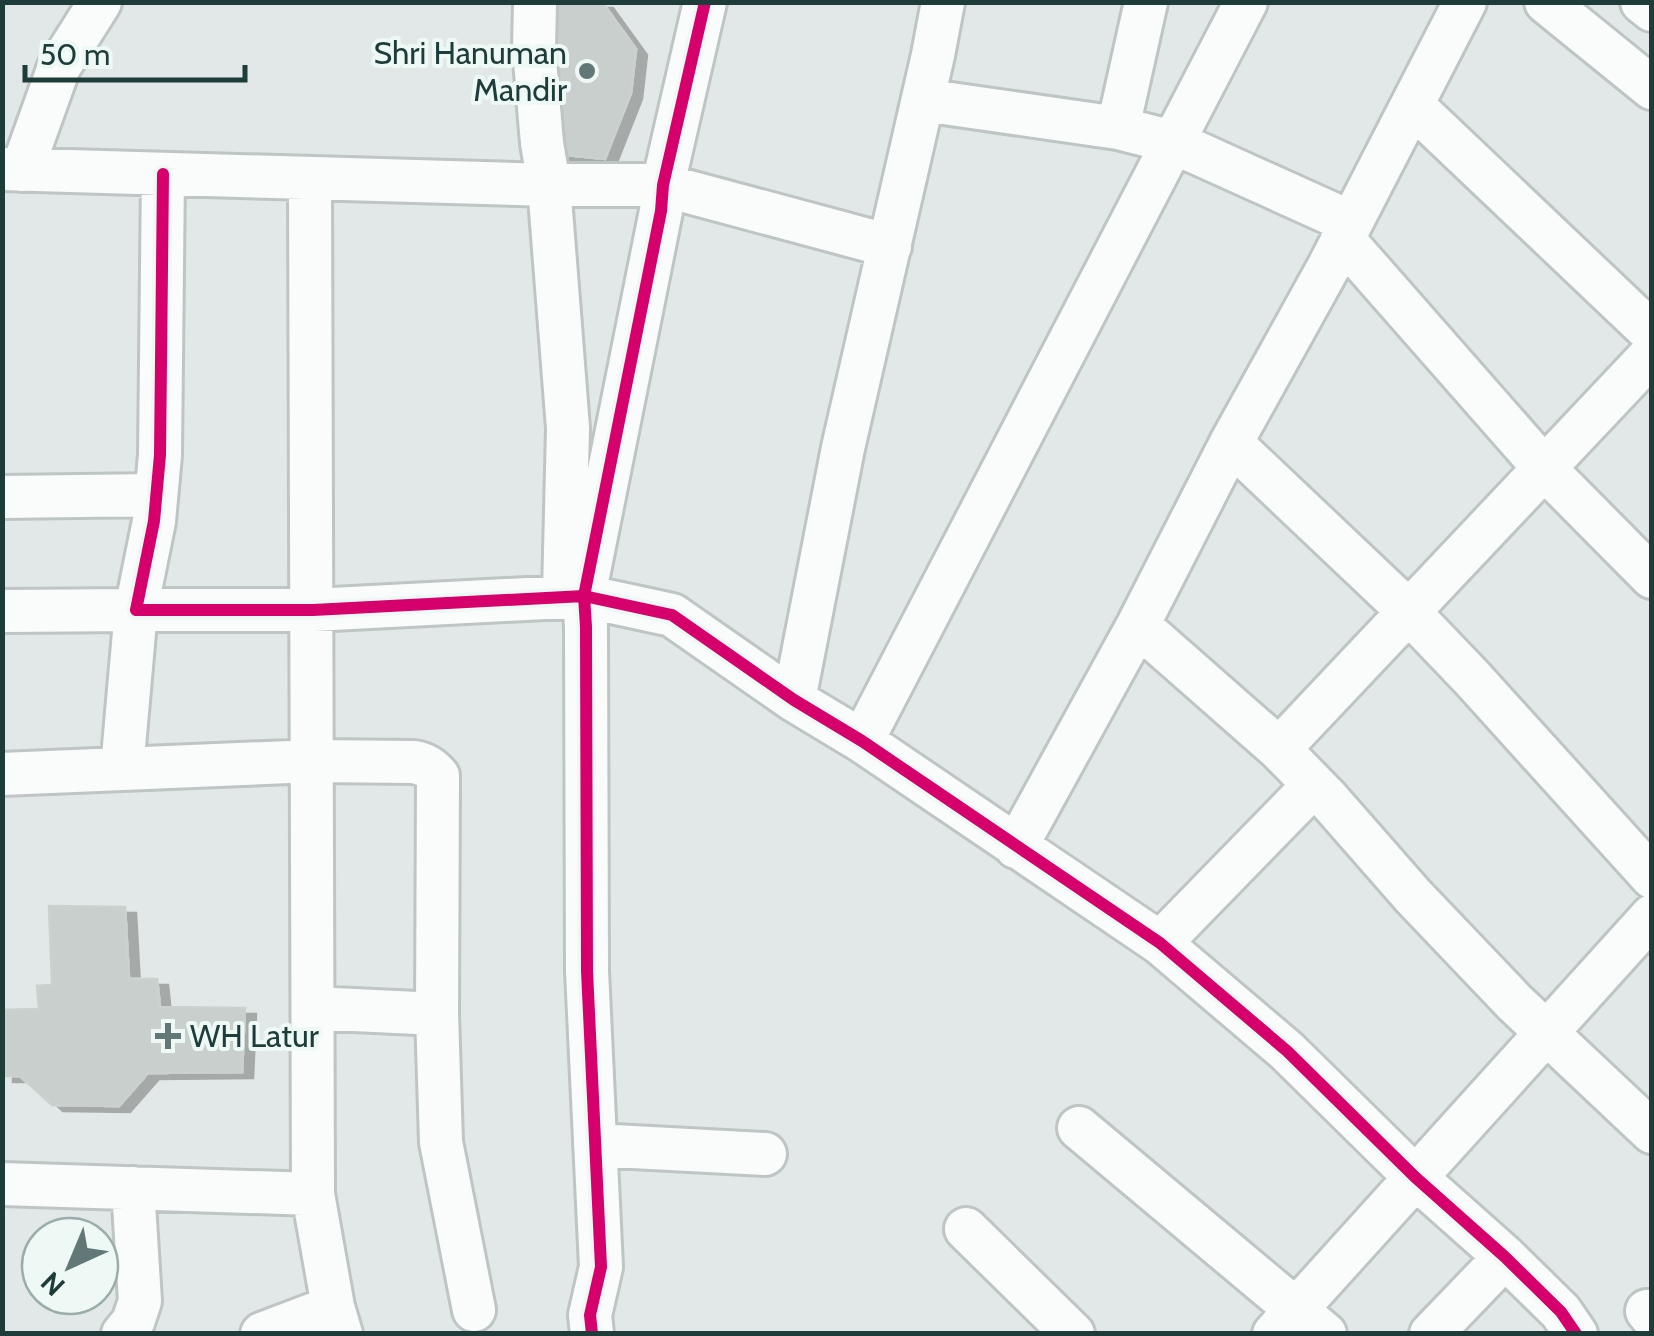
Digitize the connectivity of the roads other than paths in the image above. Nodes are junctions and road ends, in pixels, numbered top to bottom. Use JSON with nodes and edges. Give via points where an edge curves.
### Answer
{"nodes":[{"id":1,"x":100,"y":2,"type":"edge"},
{"id":2,"x":535,"y":2,"type":"edge"},
{"id":3,"x":704,"y":2,"type":"edge"},
{"id":4,"x":1146,"y":2,"type":"edge"},
{"id":5,"x":1246,"y":2,"type":"edge"},
{"id":6,"x":1465,"y":2,"type":"edge"},
{"id":7,"x":1546,"y":2,"type":"edge"},
{"id":8,"x":1642,"y":2,"type":"edge"},
{"id":9,"x":932,"y":4,"type":"edge"},
{"id":10,"x":1652,"y":10,"type":"edge"},
{"id":11,"x":1652,"y":88,"type":"edge"},
{"id":12,"x":923,"y":100,"type":"junction"},
{"id":13,"x":1412,"y":105,"type":"junction"},
{"id":14,"x":1118,"y":128,"type":"junction"},
{"id":15,"x":1173,"y":142,"type":"junction"},
{"id":16,"x":12,"y":170,"type":"edge"},
{"id":17,"x":163,"y":174,"type":"junction"},
{"id":18,"x":310,"y":178,"type":"junction"},
{"id":19,"x":550,"y":185,"type":"junction"},
{"id":20,"x":663,"y":185,"type":"junction"},
{"id":21,"x":1346,"y":230,"type":"junction"},
{"id":22,"x":890,"y":246,"type":"junction"},
{"id":23,"x":1652,"y":333,"type":"edge"},
{"id":24,"x":1652,"y":354,"type":"edge"},
{"id":25,"x":1231,"y":443,"type":"junction"},
{"id":26,"x":1544,"y":468,"type":"junction"},
{"id":27,"x":156,"y":495,"type":"junction"},
{"id":28,"x":2,"y":497,"type":"edge"},
{"id":29,"x":1652,"y":577,"type":"edge"},
{"id":30,"x":574,"y":597,"type":"junction"},
{"id":31,"x":136,"y":610,"type":"junction"},
{"id":32,"x":313,"y":610,"type":"junction"},
{"id":33,"x":2,"y":611,"type":"edge"},
{"id":34,"x":1409,"y":612,"type":"junction"},
{"id":35,"x":1138,"y":625,"type":"junction"},
{"id":36,"x":794,"y":700,"type":"junction"},
{"id":37,"x":862,"y":741,"type":"junction"},
{"id":38,"x":1280,"y":749,"type":"junction"},
{"id":39,"x":313,"y":761,"type":"junction"},
{"id":40,"x":122,"y":769,"type":"junction"},
{"id":41,"x":2,"y":774,"type":"edge"},
{"id":42,"x":1314,"y":785,"type":"junction"},
{"id":43,"x":1016,"y":847,"type":"junction"},
{"id":44,"x":1652,"y":877,"type":"edge"},
{"id":45,"x":1652,"y":916,"type":"edge"},
{"id":46,"x":1160,"y":943,"type":"junction"},
{"id":47,"x":313,"y":1008,"type":"junction"},
{"id":48,"x":437,"y":1014,"type":"junction"},
{"id":49,"x":1546,"y":1033,"type":"junction"},
{"id":50,"x":1079,"y":1128,"type":"dead end"},
{"id":51,"x":1652,"y":1132,"type":"edge"},
{"id":52,"x":595,"y":1145,"type":"junction"},
{"id":53,"x":765,"y":1154,"type":"dead end"},
{"id":54,"x":1414,"y":1177,"type":"junction"},
{"id":55,"x":2,"y":1184,"type":"edge"},
{"id":56,"x":133,"y":1188,"type":"junction"},
{"id":57,"x":313,"y":1194,"type":"junction"},
{"id":58,"x":966,"y":1229,"type":"dead end"},
{"id":59,"x":1505,"y":1256,"type":"junction"},
{"id":60,"x":474,"y":1310,"type":"dead end"},
{"id":61,"x":337,"y":1320,"type":"edge"},
{"id":62,"x":1298,"y":1325,"type":"edge"},
{"id":63,"x":124,"y":1334,"type":"edge"},
{"id":64,"x":262,"y":1334,"type":"edge"},
{"id":65,"x":592,"y":1334,"type":"edge"},
{"id":66,"x":1072,"y":1334,"type":"edge"},
{"id":67,"x":1431,"y":1334,"type":"edge"},
{"id":68,"x":1576,"y":1334,"type":"edge"}],
"edges":[{"from":1,"to":16,"type":"street","via":[[59,67]]},
{"from":2,"to":19,"type":"street"},
{"from":3,"to":20,"type":"street"},
{"from":4,"to":14,"type":"street"},
{"from":5,"to":15,"type":"street"},
{"from":6,"to":13,"type":"street"},
{"from":7,"to":11,"type":"street"},
{"from":8,"to":10,"type":"street"},
{"from":9,"to":12,"type":"street"},
{"from":12,"to":14,"type":"street"},
{"from":12,"to":22,"type":"street"},
{"from":13,"to":21,"type":"street"},
{"from":13,"to":23,"type":"street"},
{"from":14,"to":15,"type":"street"},
{"from":15,"to":21,"type":"street"},
{"from":15,"to":37,"type":"street"},
{"from":16,"to":17,"type":"street"},
{"from":17,"to":18,"type":"street"},
{"from":17,"to":27,"type":"street"},
{"from":18,"to":19,"type":"street"},
{"from":18,"to":32,"type":"street"},
{"from":19,"to":20,"type":"street"},
{"from":19,"to":30,"type":"street"},
{"from":20,"to":22,"type":"street"},
{"from":20,"to":30,"type":"street"},
{"from":21,"to":25,"type":"street"},
{"from":21,"to":26,"type":"street"},
{"from":22,"to":36,"type":"street"},
{"from":24,"to":26,"type":"street"},
{"from":25,"to":34,"type":"street"},
{"from":25,"to":35,"type":"street"},
{"from":26,"to":29,"type":"street"},
{"from":26,"to":34,"type":"street"},
{"from":27,"to":28,"type":"street"},
{"from":27,"to":31,"type":"street"},
{"from":30,"to":32,"type":"street"},
{"from":30,"to":36,"type":"street","via":[[672,615]]},
{"from":30,"to":52,"type":"street","via":[[586,646]]},
{"from":31,"to":32,"type":"street"},
{"from":31,"to":33,"type":"street"},
{"from":31,"to":40,"type":"street"},
{"from":32,"to":39,"type":"street"},
{"from":34,"to":38,"type":"street"},
{"from":34,"to":44,"type":"street"},
{"from":35,"to":38,"type":"street"},
{"from":35,"to":43,"type":"street"},
{"from":36,"to":37,"type":"street"},
{"from":37,"to":43,"type":"street"},
{"from":38,"to":42,"type":"street"},
{"from":39,"to":40,"type":"street"},
{"from":39,"to":47,"type":"street"},
{"from":39,"to":48,"type":"street","via":[[414,762],[438,776]]},
{"from":40,"to":41,"type":"street"},
{"from":42,"to":46,"type":"street"},
{"from":42,"to":49,"type":"street"},
{"from":43,"to":46,"type":"street"},
{"from":45,"to":49,"type":"street"},
{"from":46,"to":54,"type":"street","via":[[1288,1051]]},
{"from":47,"to":48,"type":"street"},
{"from":47,"to":57,"type":"street"},
{"from":48,"to":60,"type":"street","via":[[441,1142]]},
{"from":49,"to":51,"type":"street"},
{"from":49,"to":54,"type":"street"},
{"from":50,"to":62,"type":"street"},
{"from":52,"to":53,"type":"street"},
{"from":52,"to":65,"type":"street","via":[[601,1268]]},
{"from":54,"to":59,"type":"street"},
{"from":54,"to":62,"type":"street"},
{"from":55,"to":56,"type":"street"},
{"from":56,"to":57,"type":"street"},
{"from":56,"to":63,"type":"street","via":[[140,1301]]},
{"from":57,"to":61,"type":"street"},
{"from":58,"to":66,"type":"street"},
{"from":59,"to":67,"type":"street"},
{"from":59,"to":68,"type":"street"},
{"from":61,"to":64,"type":"street"}]}
